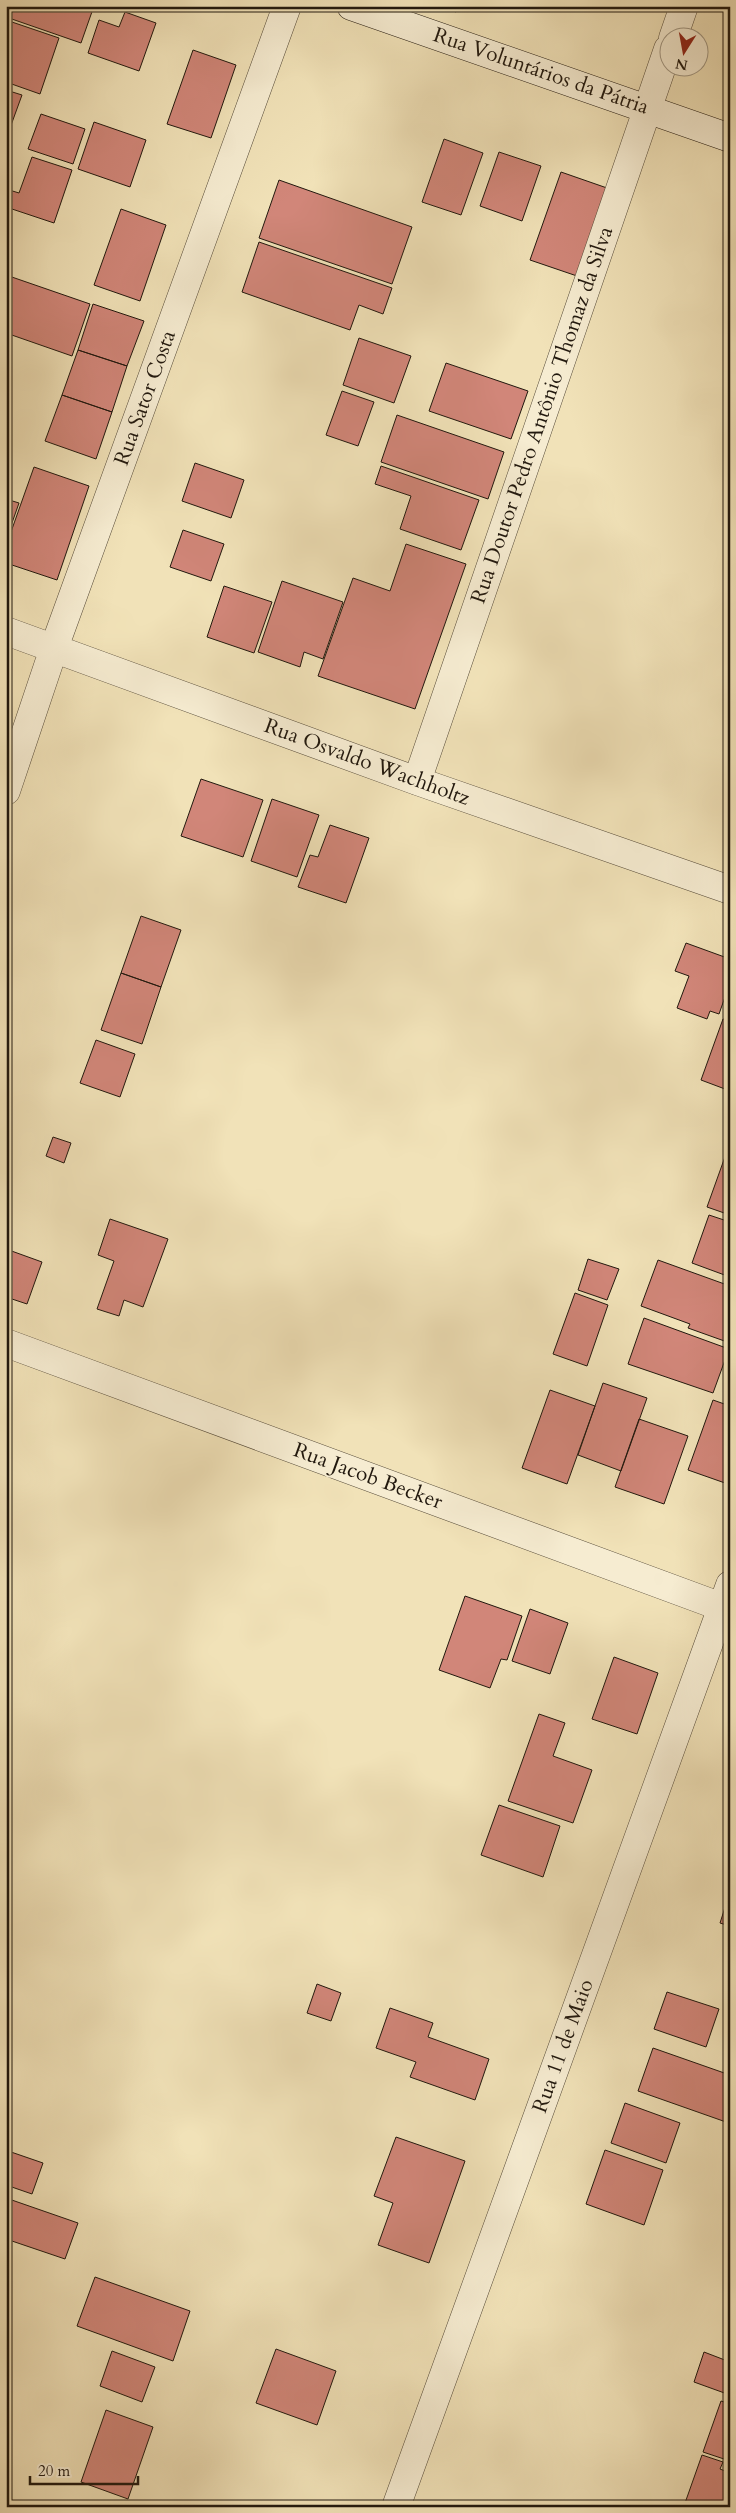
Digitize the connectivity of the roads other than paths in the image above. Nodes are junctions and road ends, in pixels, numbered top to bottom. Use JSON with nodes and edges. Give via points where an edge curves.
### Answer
{"nodes":[{"id":1,"x":287,"y":6,"type":"edge"},
{"id":2,"x":351,"y":6,"type":"edge"},
{"id":3,"x":684,"y":6,"type":"edge"},
{"id":4,"x":676,"y":28,"type":"edge"},
{"id":5,"x":658,"y":77,"type":"edge"},
{"id":6,"x":647,"y":108,"type":"junction"},
{"id":7,"x":730,"y":138,"type":"edge"},
{"id":8,"x":6,"y":631,"type":"edge"},
{"id":9,"x":54,"y":648,"type":"junction"},
{"id":10,"x":416,"y":781,"type":"junction"},
{"id":11,"x":6,"y":791,"type":"edge"},
{"id":12,"x":730,"y":890,"type":"edge"},
{"id":13,"x":6,"y":1343,"type":"edge"},
{"id":14,"x":727,"y":1601,"type":"edge"},
{"id":15,"x":396,"y":2507,"type":"edge"}],
"edges":[{"from":1,"to":9,"type":"street","name":"Rua Sator Costa"},
{"from":2,"to":6,"type":"street","name":"Rua Voluntários da Pátria"},
{"from":3,"to":4,"type":"street"},
{"from":5,"to":6,"type":"street","name":"Rua Doutor Pedro Antônio Thomaz da Silva"},
{"from":6,"to":7,"type":"street","name":"Rua Voluntários da Pátria"},
{"from":6,"to":10,"type":"street","name":"Rua Doutor Pedro Antônio Thomaz da Silva"},
{"from":8,"to":9,"type":"street","name":"Rua Osvaldo Wachholtz"},
{"from":9,"to":10,"type":"street","name":"Rua Osvaldo Wachholtz"},
{"from":9,"to":11,"type":"street","name":"Rua Sator Costa"},
{"from":10,"to":12,"type":"street","name":"Rua Osvaldo Wachholtz"},
{"from":13,"to":14,"type":"street","name":"Rua Jacob Becker"},
{"from":14,"to":15,"type":"street","name":"Rua 11 de Maio"}]}
